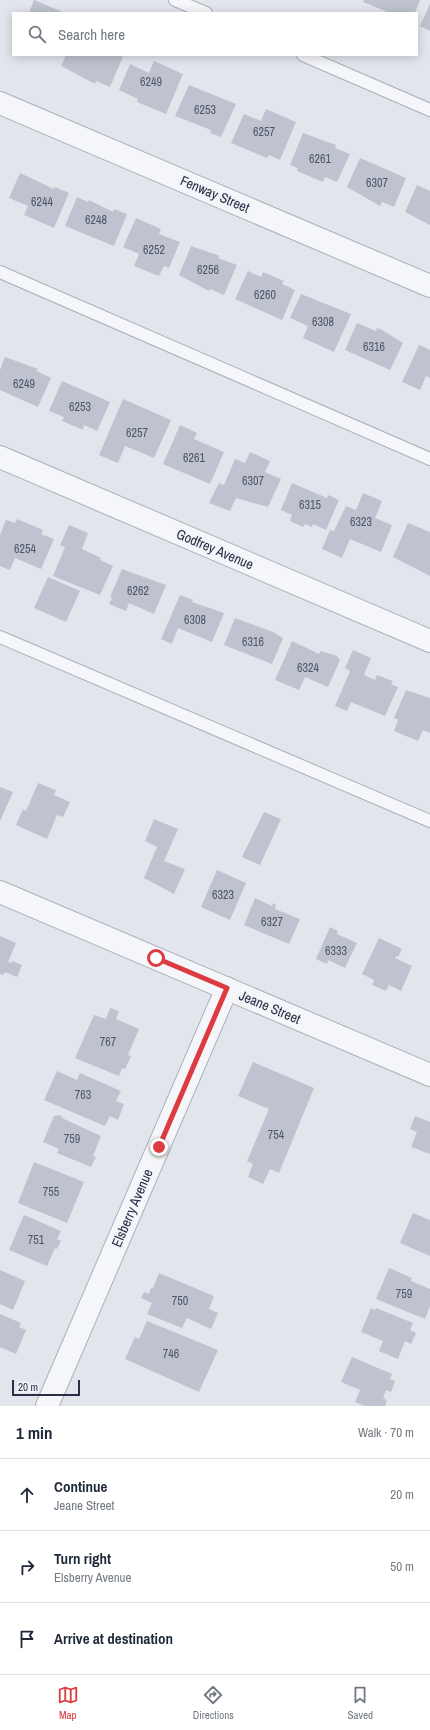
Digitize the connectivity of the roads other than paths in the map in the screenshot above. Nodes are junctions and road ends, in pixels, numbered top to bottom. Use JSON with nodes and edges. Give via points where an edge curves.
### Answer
{"nodes":[{"id":1,"x":175,"y":0,"type":"edge"},
{"id":2,"x":204,"y":12,"type":"edge"},
{"id":3,"x":305,"y":56,"type":"edge"},
{"id":4,"x":0,"y":103,"type":"edge"},
{"id":5,"x":430,"y":110,"type":"edge"},
{"id":6,"x":0,"y":272,"type":"edge"},
{"id":7,"x":430,"y":286,"type":"edge"},
{"id":8,"x":0,"y":457,"type":"edge"},
{"id":9,"x":430,"y":459,"type":"edge"},
{"id":10,"x":0,"y":637,"type":"edge"},
{"id":11,"x":430,"y":641,"type":"edge"},
{"id":12,"x":430,"y":821,"type":"edge"},
{"id":13,"x":0,"y":892,"type":"edge"},
{"id":14,"x":227,"y":988,"type":"junction"},
{"id":15,"x":430,"y":1075,"type":"edge"},
{"id":16,"x":47,"y":1406,"type":"edge"}],
"edges":[{"from":1,"to":2,"type":"lane"},
{"from":3,"to":5,"type":"lane"},
{"from":4,"to":7,"type":"street","name":"Fenway Street"},
{"from":6,"to":9,"type":"lane"},
{"from":8,"to":11,"type":"street","name":"Godfrey Avenue"},
{"from":10,"to":12,"type":"lane"},
{"from":13,"to":14,"type":"street","name":"Jeane Street"},
{"from":14,"to":15,"type":"street","name":"Jeane Street"},
{"from":14,"to":16,"type":"street","name":"Elsberry Avenue"}]}
